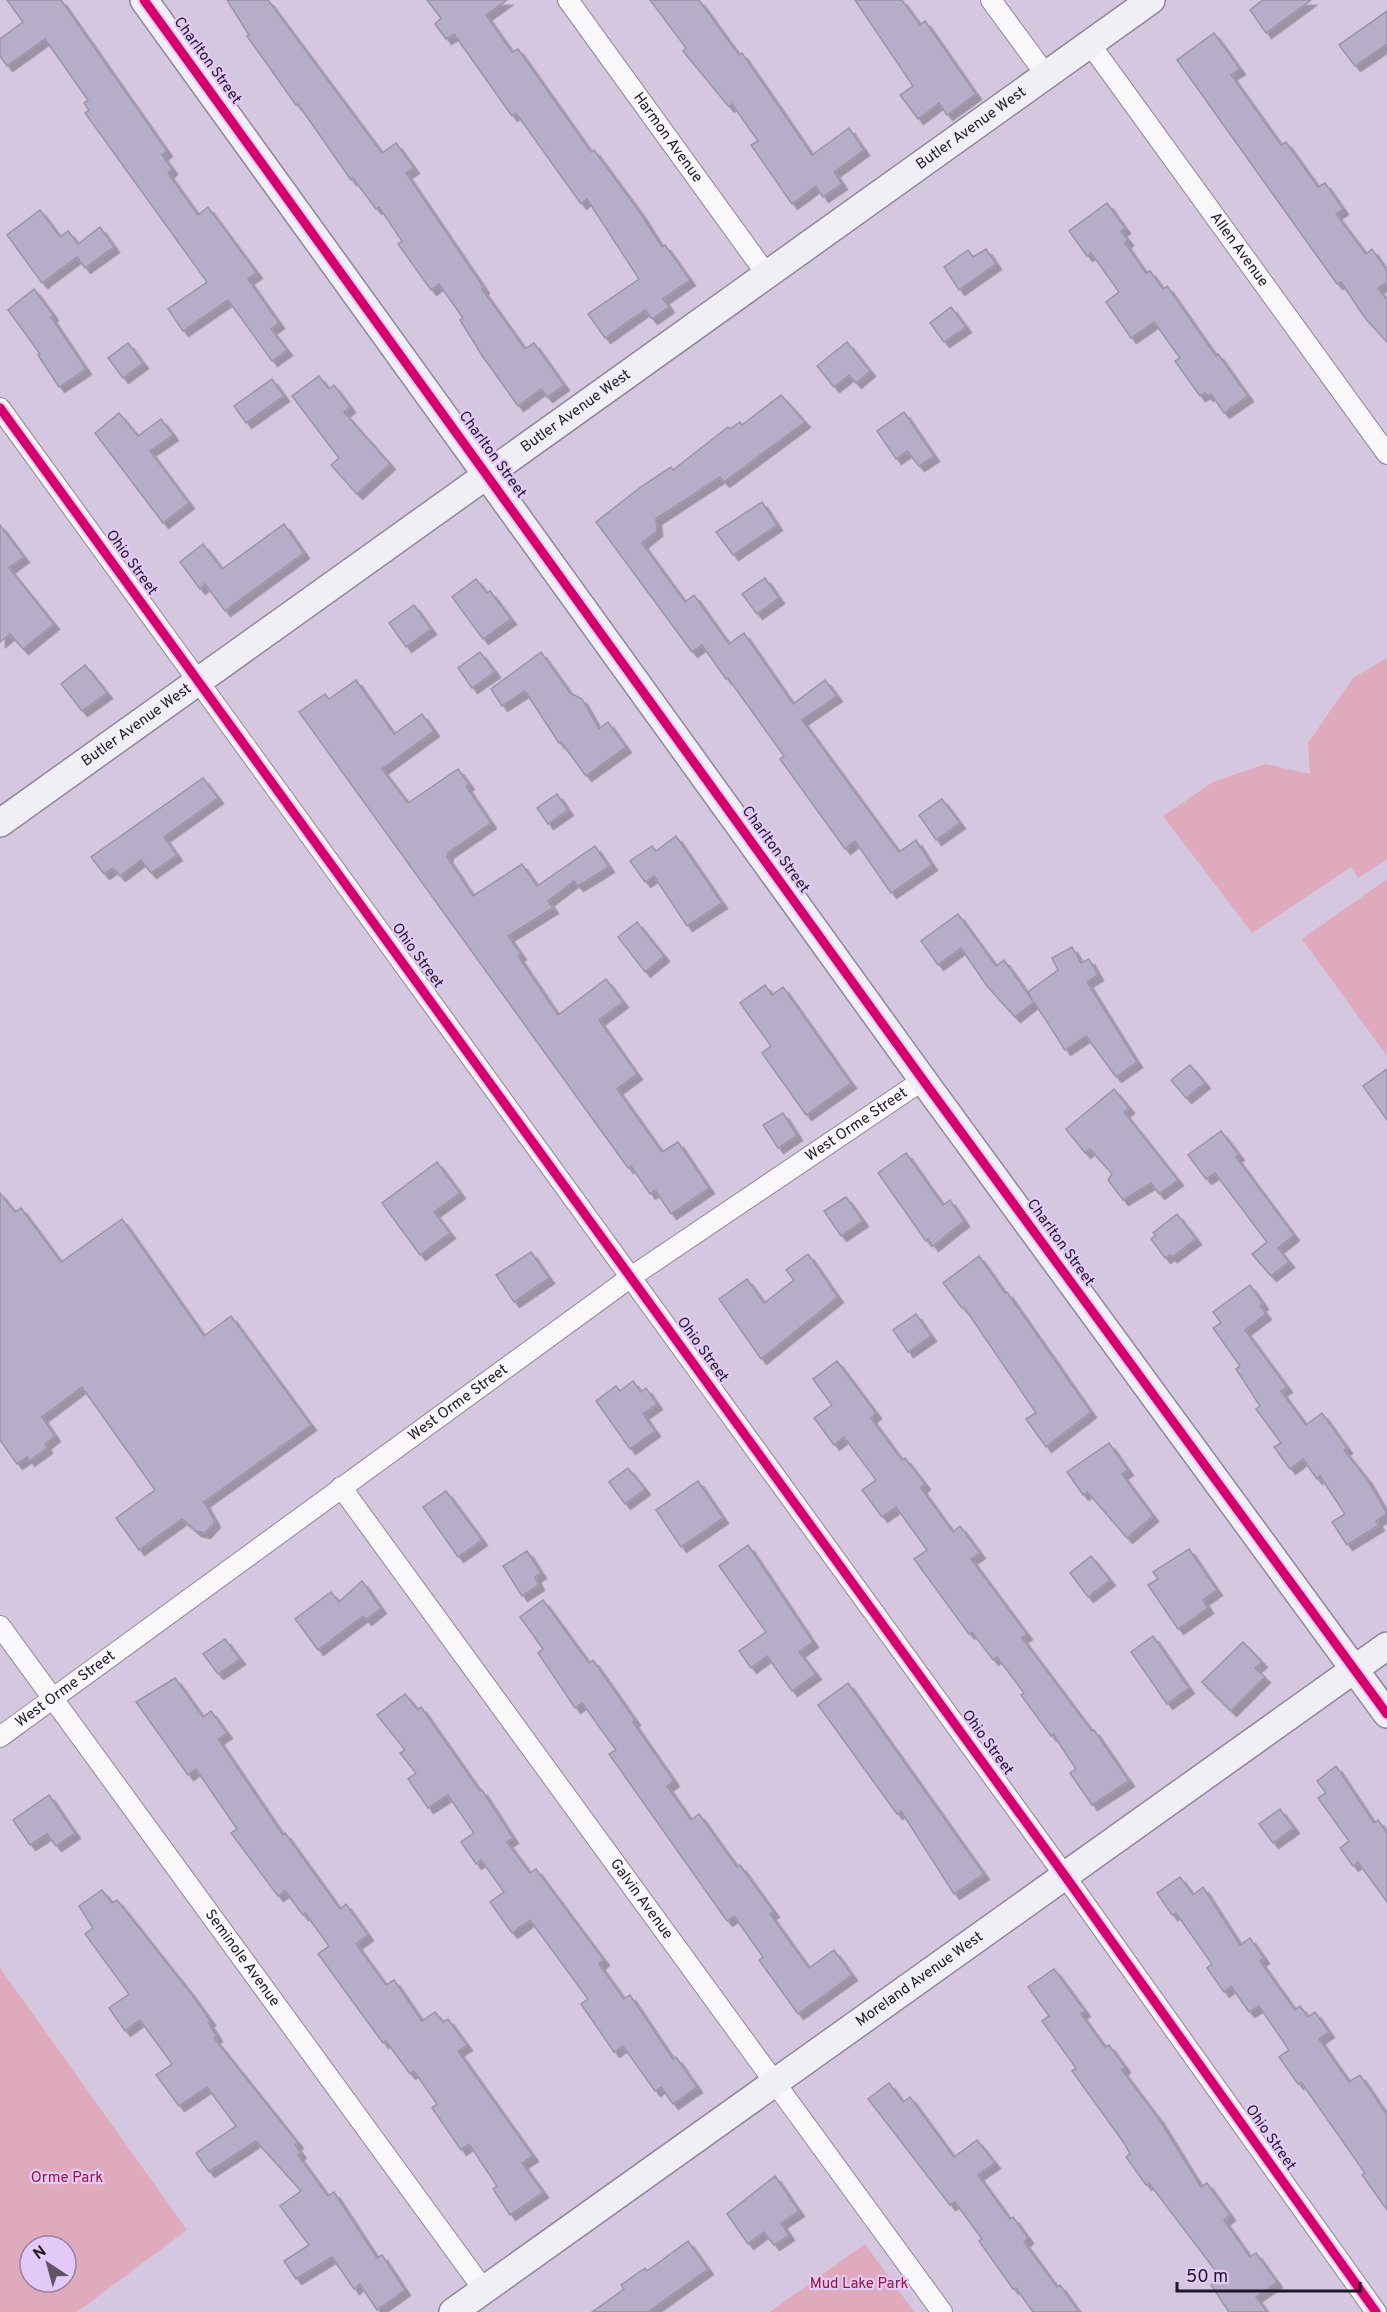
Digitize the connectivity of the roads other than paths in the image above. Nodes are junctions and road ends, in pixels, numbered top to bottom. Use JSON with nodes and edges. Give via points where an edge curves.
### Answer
{"nodes":[{"id":1,"x":144,"y":0,"type":"edge"},
{"id":2,"x":568,"y":0,"type":"edge"},
{"id":3,"x":992,"y":0,"type":"edge"},
{"id":4,"x":1151,"y":0,"type":"edge"},
{"id":5,"x":1090,"y":44,"type":"junction"},
{"id":6,"x":1046,"y":75,"type":"junction"},
{"id":7,"x":767,"y":275,"type":"junction"},
{"id":8,"x":0,"y":408,"type":"edge"},
{"id":9,"x":1387,"y":454,"type":"edge"},
{"id":10,"x":488,"y":474,"type":"junction"},
{"id":11,"x":198,"y":681,"type":"junction"},
{"id":12,"x":0,"y":823,"type":"edge"},
{"id":13,"x":922,"y":1080,"type":"junction"},
{"id":14,"x":631,"y":1277,"type":"junction"},
{"id":15,"x":341,"y":1487,"type":"junction"},
{"id":16,"x":0,"y":1626,"type":"edge"},
{"id":17,"x":1387,"y":1646,"type":"edge"},
{"id":18,"x":1355,"y":1669,"type":"junction"},
{"id":19,"x":53,"y":1699,"type":"junction"},
{"id":20,"x":1387,"y":1714,"type":"edge"},
{"id":21,"x":0,"y":1737,"type":"edge"},
{"id":22,"x":1065,"y":1876,"type":"junction"},
{"id":23,"x":775,"y":2083,"type":"junction"},
{"id":24,"x":484,"y":2290,"type":"junction"},
{"id":25,"x":453,"y":2312,"type":"edge"},
{"id":26,"x":942,"y":2312,"type":"edge"},
{"id":27,"x":1376,"y":2312,"type":"edge"}],
"edges":[{"from":1,"to":10,"type":"street","name":"Charlton Street"},
{"from":2,"to":7,"type":"street","name":"Harmon Avenue"},
{"from":3,"to":6,"type":"street"},
{"from":4,"to":5,"type":"street","name":"Butler Avenue West"},
{"from":5,"to":6,"type":"street","name":"Butler Avenue West"},
{"from":5,"to":9,"type":"street","name":"Allen Avenue"},
{"from":6,"to":7,"type":"street","name":"Butler Avenue West"},
{"from":7,"to":10,"type":"street","name":"Butler Avenue West"},
{"from":8,"to":11,"type":"street","name":"Ohio Street"},
{"from":10,"to":11,"type":"street","name":"Butler Avenue West"},
{"from":10,"to":13,"type":"street","name":"Charlton Street"},
{"from":11,"to":12,"type":"street","name":"Butler Avenue West"},
{"from":11,"to":14,"type":"street","name":"Ohio Street"},
{"from":13,"to":14,"type":"street","name":"West Orme Street"},
{"from":13,"to":18,"type":"street","name":"Charlton Street"},
{"from":14,"to":15,"type":"street","name":"West Orme Street"},
{"from":14,"to":22,"type":"street","name":"Ohio Street"},
{"from":15,"to":19,"type":"street","name":"West Orme Street"},
{"from":15,"to":23,"type":"street","name":"Galvin Avenue"},
{"from":16,"to":19,"type":"street","name":"Seminole Avenue"},
{"from":17,"to":18,"type":"street","name":"Moreland Avenue West"},
{"from":18,"to":20,"type":"street","name":"Charlton Street"},
{"from":18,"to":22,"type":"street","name":"Moreland Avenue West"},
{"from":19,"to":21,"type":"street","name":"West Orme Street"},
{"from":19,"to":24,"type":"street","name":"Seminole Avenue"},
{"from":22,"to":23,"type":"street","name":"Moreland Avenue West"},
{"from":22,"to":27,"type":"street","name":"Ohio Street"},
{"from":23,"to":24,"type":"street","name":"Moreland Avenue West"},
{"from":23,"to":26,"type":"street","name":"Galvin Avenue"},
{"from":24,"to":25,"type":"street","name":"Moreland Avenue West"}]}
